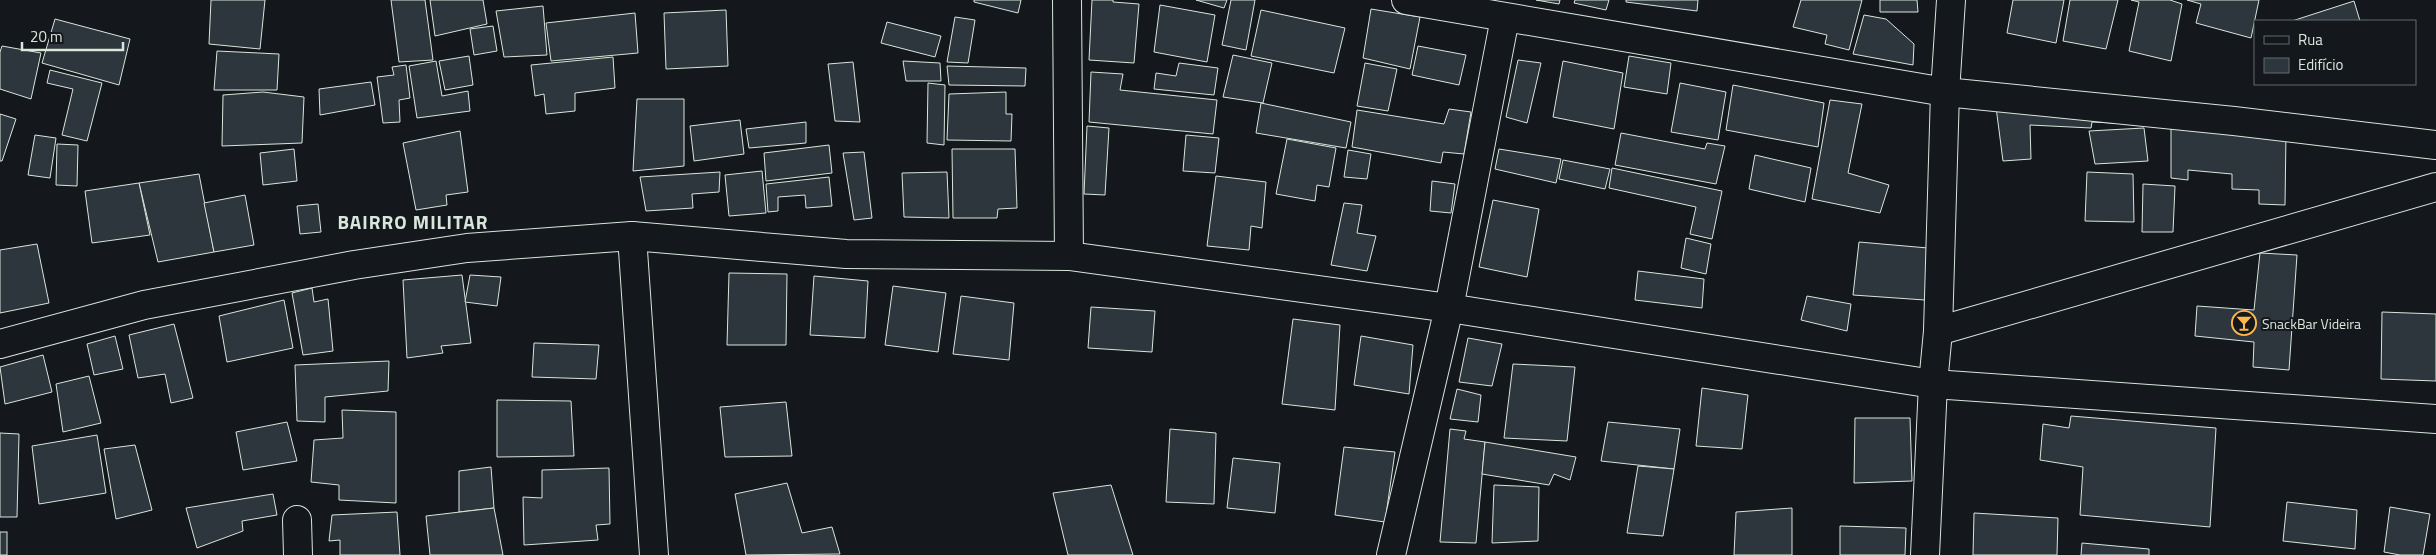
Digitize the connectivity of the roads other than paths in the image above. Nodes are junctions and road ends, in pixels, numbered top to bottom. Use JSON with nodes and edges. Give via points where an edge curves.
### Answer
{"nodes":[{"id":1,"x":1067,"y":0,"type":"edge"},
{"id":2,"x":1406,"y":0,"type":"edge"},
{"id":3,"x":1951,"y":0,"type":"edge"},
{"id":4,"x":1504,"y":18,"type":"junction"},
{"id":5,"x":1945,"y":92,"type":"junction"},
{"id":6,"x":2436,"y":145,"type":"edge"},
{"id":7,"x":2436,"y":187,"type":"edge"},
{"id":8,"x":632,"y":236,"type":"junction"},
{"id":9,"x":1069,"y":256,"type":"junction"},
{"id":10,"x":1449,"y":308,"type":"junction"},
{"id":11,"x":1938,"y":330,"type":"junction"},
{"id":12,"x":0,"y":344,"type":"edge"},
{"id":13,"x":1933,"y":384,"type":"junction"},
{"id":14,"x":2436,"y":419,"type":"edge"},
{"id":15,"x":297,"y":520,"type":"dead end"},
{"id":16,"x":298,"y":555,"type":"edge"},
{"id":17,"x":654,"y":555,"type":"edge"},
{"id":18,"x":1391,"y":555,"type":"edge"},
{"id":19,"x":1925,"y":555,"type":"edge"}],
"edges":[{"from":1,"to":9,"type":"street"},
{"from":2,"to":4,"type":"street"},
{"from":3,"to":5,"type":"street"},
{"from":4,"to":5,"type":"street"},
{"from":4,"to":10,"type":"street"},
{"from":5,"to":6,"type":"street"},
{"from":5,"to":11,"type":"street"},
{"from":7,"to":11,"type":"street"},
{"from":8,"to":9,"type":"street","via":[[846,254]]},
{"from":8,"to":12,"type":"street","via":[[467,248],[354,266],[144,305]]},
{"from":8,"to":17,"type":"street"},
{"from":9,"to":10,"type":"street"},
{"from":10,"to":13,"type":"street"},
{"from":10,"to":18,"type":"street"},
{"from":11,"to":13,"type":"street"},
{"from":13,"to":14,"type":"street"},
{"from":13,"to":19,"type":"street"},
{"from":15,"to":16,"type":"street"}]}
